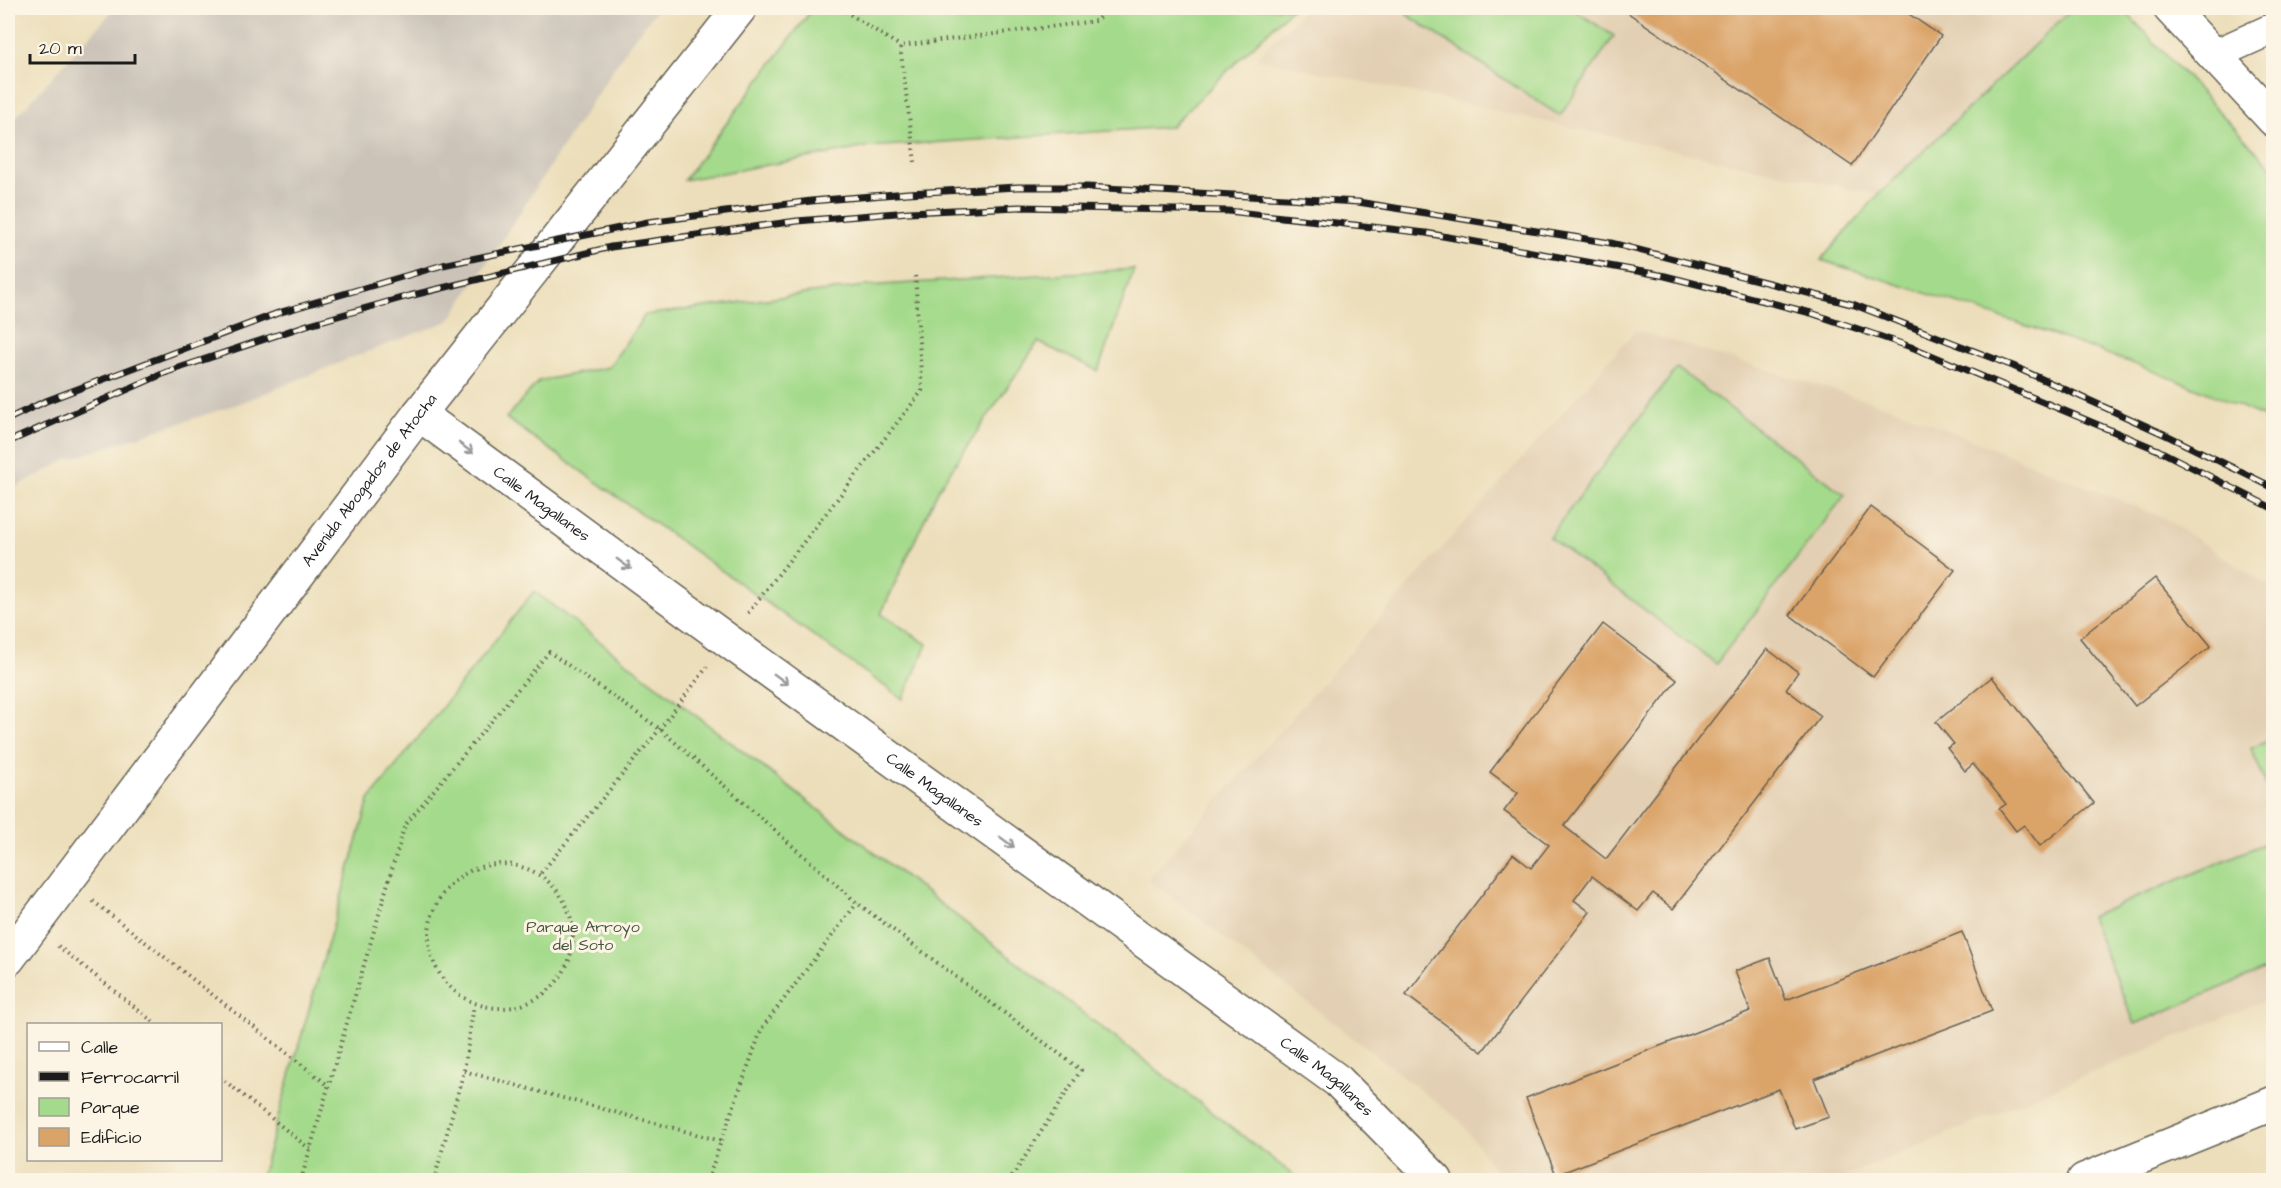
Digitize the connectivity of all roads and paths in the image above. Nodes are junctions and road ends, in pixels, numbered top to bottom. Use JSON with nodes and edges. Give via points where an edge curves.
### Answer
{"nodes":[{"id":1,"x":740,"y":8,"type":"edge"},
{"id":2,"x":840,"y":8,"type":"edge"},
{"id":3,"x":850,"y":8,"type":"edge"},
{"id":4,"x":1108,"y":8,"type":"edge"},
{"id":5,"x":2170,"y":8,"type":"edge"},
{"id":6,"x":846,"y":12,"type":"junction"},
{"id":7,"x":2274,"y":28,"type":"edge"},
{"id":8,"x":900,"y":46,"type":"junction"},
{"id":9,"x":2214,"y":55,"type":"junction"},
{"id":10,"x":2274,"y":120,"type":"edge"},
{"id":11,"x":915,"y":162,"type":"dead end"},
{"id":12,"x":915,"y":272,"type":"dead end"},
{"id":13,"x":419,"y":414,"type":"junction"},
{"id":14,"x":727,"y":640,"type":"junction"},
{"id":15,"x":660,"y":729,"type":"junction"},
{"id":16,"x":541,"y":873,"type":"junction"},
{"id":17,"x":67,"y":881,"type":"junction"},
{"id":18,"x":857,"y":903,"type":"junction"},
{"id":19,"x":33,"y":925,"type":"junction"},
{"id":20,"x":8,"y":959,"type":"edge"},
{"id":21,"x":474,"y":1005,"type":"junction"},
{"id":22,"x":155,"y":1023,"type":"edge"},
{"id":23,"x":464,"y":1071,"type":"junction"},
{"id":24,"x":222,"y":1079,"type":"edge"},
{"id":25,"x":329,"y":1086,"type":"junction"},
{"id":26,"x":2274,"y":1103,"type":"edge"},
{"id":27,"x":721,"y":1141,"type":"junction"},
{"id":28,"x":310,"y":1150,"type":"junction"},
{"id":29,"x":302,"y":1180,"type":"edge"},
{"id":30,"x":434,"y":1180,"type":"edge"},
{"id":31,"x":708,"y":1180,"type":"edge"},
{"id":32,"x":1010,"y":1180,"type":"edge"},
{"id":33,"x":1436,"y":1180,"type":"edge"},
{"id":34,"x":2084,"y":1180,"type":"edge"}],
"edges":[{"from":1,"to":13,"type":"street","name":"Avenida Abogados de Atocha"},
{"from":2,"to":6,"type":"path"},
{"from":3,"to":6,"type":"path"},
{"from":4,"to":8,"type":"path","via":[[1096,21]]},
{"from":5,"to":9,"type":"street"},
{"from":6,"to":8,"type":"path"},
{"from":7,"to":9,"type":"street"},
{"from":8,"to":11,"type":"path"},
{"from":9,"to":10,"type":"street"},
{"from":12,"to":14,"type":"path","via":[[922,392]]},
{"from":13,"to":14,"type":"street","name":"Calle Magallanes","one_way":true},
{"from":13,"to":17,"type":"street","name":"Avenida Abogados de Atocha"},
{"from":14,"to":15,"type":"path"},
{"from":14,"to":33,"type":"street","name":"Calle Magallanes","one_way":true,"via":[[1338,1081]]},
{"from":15,"to":16,"type":"path"},
{"from":15,"to":18,"type":"path"},
{"from":15,"to":25,"type":"path","via":[[549,652],[405,825]]},
{"from":16,"to":21,"type":"path","via":[[569,905],[575,948],[560,978],[555,987],[517,1008]]},
{"from":16,"to":21,"type":"path","via":[[501,861],[462,872],[435,902],[427,942],[441,980]]},
{"from":17,"to":19,"type":"street","name":"Avenida Abogados de Atocha"},
{"from":17,"to":25,"type":"path"},
{"from":18,"to":27,"type":"path","via":[[762,1028]]},
{"from":18,"to":32,"type":"path","via":[[1081,1070]]},
{"from":19,"to":20,"type":"street","name":"Avenida Abogados de Atocha"},
{"from":19,"to":22,"type":"path"},
{"from":21,"to":23,"type":"path"},
{"from":23,"to":27,"type":"path"},
{"from":23,"to":30,"type":"path"},
{"from":24,"to":28,"type":"path"},
{"from":25,"to":28,"type":"path"},
{"from":26,"to":34,"type":"street"},
{"from":27,"to":31,"type":"path"},
{"from":28,"to":29,"type":"path"}]}
